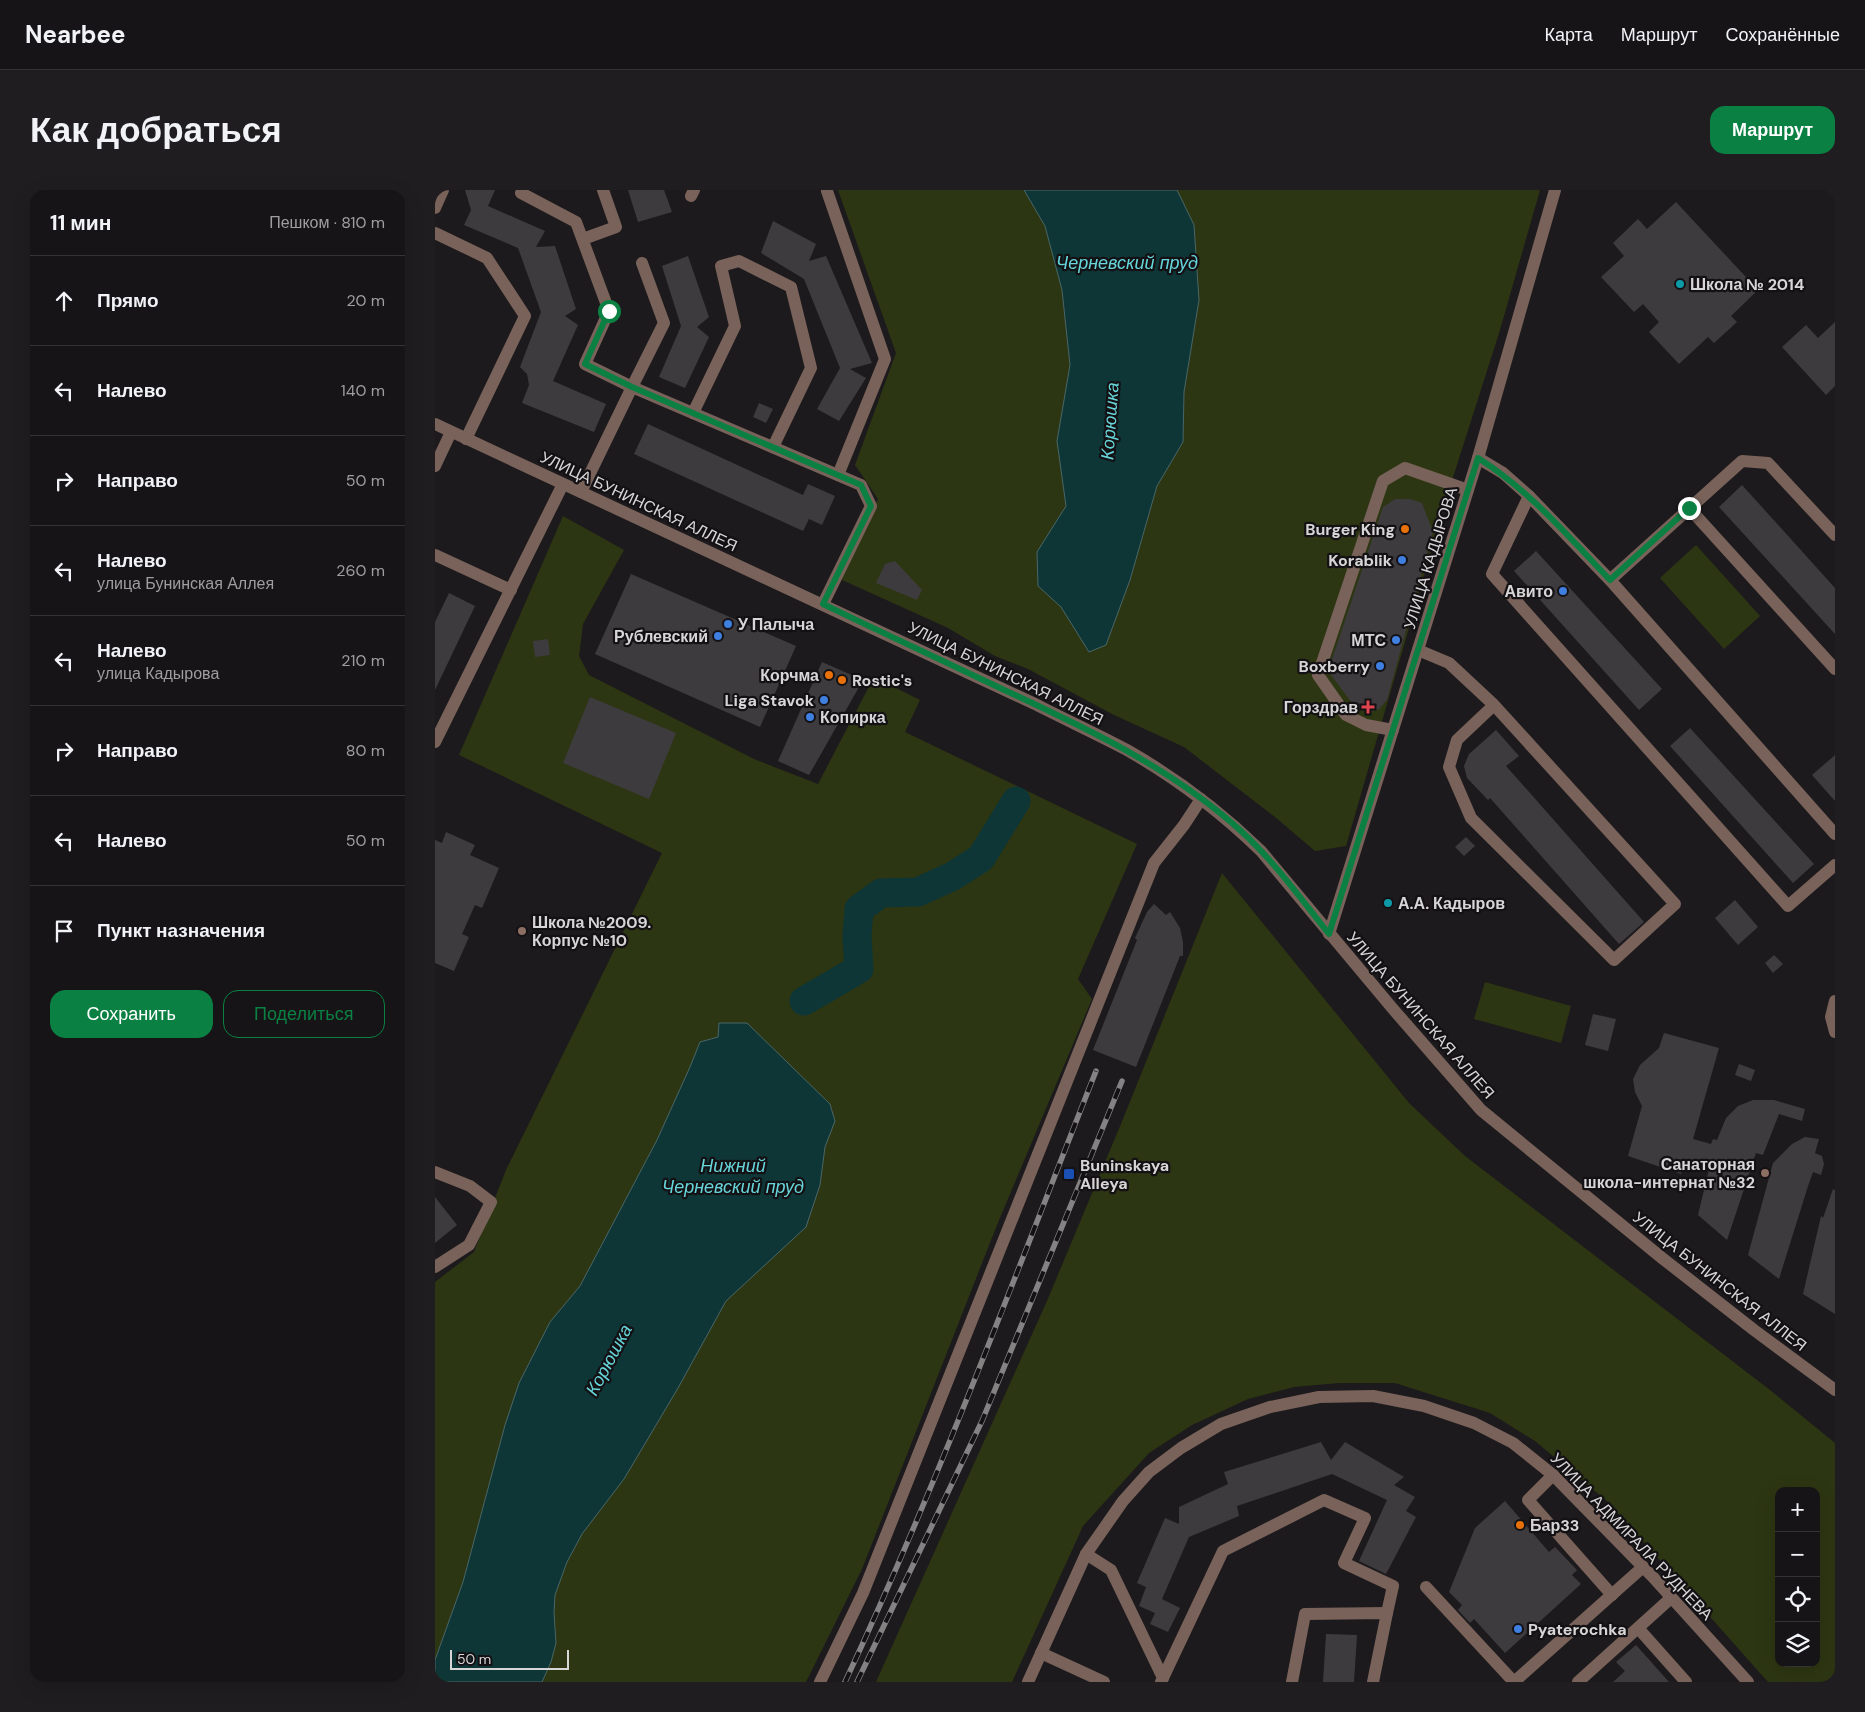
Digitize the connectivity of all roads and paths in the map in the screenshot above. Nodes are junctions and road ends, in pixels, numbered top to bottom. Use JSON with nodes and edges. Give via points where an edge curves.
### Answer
{"nodes":[{"id":1,"x":443,"y":190,"type":"edge"},
{"id":2,"x":523,"y":190,"type":"edge"},
{"id":3,"x":603,"y":190,"type":"edge"},
{"id":4,"x":689,"y":190,"type":"edge"},
{"id":5,"x":694,"y":190,"type":"edge"},
{"id":6,"x":1555,"y":190,"type":"edge"},
{"id":7,"x":827,"y":191,"type":"dead end"},
{"id":8,"x":435,"y":208,"type":"edge"},
{"id":9,"x":435,"y":233,"type":"edge"},
{"id":10,"x":583,"y":240,"type":"junction"},
{"id":11,"x":642,"y":263,"type":"dead end"},
{"id":12,"x":632,"y":387,"type":"junction"},
{"id":13,"x":693,"y":413,"type":"junction"},
{"id":14,"x":435,"y":424,"type":"edge"},
{"id":15,"x":451,"y":432,"type":"junction"},
{"id":16,"x":466,"y":439,"type":"junction"},
{"id":17,"x":773,"y":448,"type":"junction"},
{"id":18,"x":1478,"y":458,"type":"junction"},
{"id":19,"x":435,"y":466,"type":"edge"},
{"id":20,"x":837,"y":475,"type":"junction"},
{"id":21,"x":563,"y":484,"type":"junction"},
{"id":22,"x":1468,"y":490,"type":"junction"},
{"id":23,"x":581,"y":492,"type":"junction"},
{"id":24,"x":1529,"y":496,"type":"junction"},
{"id":25,"x":1689,"y":508,"type":"junction"},
{"id":26,"x":1835,"y":535,"type":"edge"},
{"id":27,"x":437,"y":560,"type":"edge"},
{"id":28,"x":1610,"y":580,"type":"junction"},
{"id":29,"x":511,"y":590,"type":"junction"},
{"id":30,"x":823,"y":604,"type":"junction"},
{"id":31,"x":1418,"y":650,"type":"junction"},
{"id":32,"x":1835,"y":669,"type":"edge"},
{"id":33,"x":1494,"y":705,"type":"junction"},
{"id":34,"x":1393,"y":730,"type":"junction"},
{"id":35,"x":435,"y":742,"type":"edge"},
{"id":36,"x":1201,"y":798,"type":"junction"},
{"id":37,"x":1835,"y":834,"type":"edge"},
{"id":38,"x":1835,"y":865,"type":"edge"},
{"id":39,"x":1329,"y":934,"type":"junction"},
{"id":40,"x":1835,"y":1001,"type":"edge"},
{"id":41,"x":1835,"y":1032,"type":"edge"},
{"id":42,"x":435,"y":1172,"type":"edge"},
{"id":43,"x":435,"y":1267,"type":"edge"},
{"id":44,"x":1835,"y":1390,"type":"edge"},
{"id":45,"x":1553,"y":1475,"type":"junction"},
{"id":46,"x":1086,"y":1554,"type":"junction"},
{"id":47,"x":1643,"y":1567,"type":"junction"},
{"id":48,"x":1426,"y":1587,"type":"dead end"},
{"id":49,"x":1612,"y":1595,"type":"junction"},
{"id":50,"x":1671,"y":1598,"type":"junction"},
{"id":51,"x":1387,"y":1613,"type":"junction"},
{"id":52,"x":1638,"y":1628,"type":"junction"},
{"id":53,"x":1041,"y":1653,"type":"junction"},
{"id":54,"x":1162,"y":1680,"type":"edge"},
{"id":55,"x":820,"y":1682,"type":"edge"},
{"id":56,"x":1028,"y":1682,"type":"edge"},
{"id":57,"x":1104,"y":1682,"type":"edge"},
{"id":58,"x":1293,"y":1682,"type":"edge"},
{"id":59,"x":1373,"y":1682,"type":"edge"},
{"id":60,"x":1577,"y":1682,"type":"edge"},
{"id":61,"x":1686,"y":1682,"type":"edge"},
{"id":62,"x":1747,"y":1682,"type":"edge"}],
"edges":[{"from":1,"to":8,"type":"street"},
{"from":2,"to":10,"type":"street","via":[[521,193],[576,222]]},
{"from":3,"to":10,"type":"street","via":[[616,227]]},
{"from":4,"to":5,"type":"street","via":[[691,196]]},
{"from":6,"to":18,"type":"street","name":"УЛИЦА КАДЫРОВА"},
{"from":7,"to":20,"type":"street","via":[[885,359]]},
{"from":9,"to":16,"type":"street","via":[[487,258],[525,316]]},
{"from":10,"to":12,"type":"street","via":[[609,311],[585,364]]},
{"from":11,"to":12,"type":"street","via":[[664,323]]},
{"from":12,"to":13,"type":"street"},
{"from":12,"to":23,"type":"street"},
{"from":13,"to":17,"type":"street"},
{"from":13,"to":17,"type":"street","via":[[735,326],[721,266],[739,261],[791,287],[811,368]]},
{"from":14,"to":15,"type":"street","name":"УЛИЦА БУНИНСКАЯ АЛЛЕЯ"},
{"from":15,"to":16,"type":"street","name":"УЛИЦА БУНИНСКАЯ АЛЛЕЯ"},
{"from":15,"to":19,"type":"street"},
{"from":16,"to":21,"type":"street","name":"УЛИЦА БУНИНСКАЯ АЛЛЕЯ"},
{"from":17,"to":20,"type":"street"},
{"from":18,"to":22,"type":"street","name":"УЛИЦА КАДЫРОВА"},
{"from":18,"to":24,"type":"street","via":[[1503,473]]},
{"from":20,"to":30,"type":"street","via":[[861,485],[871,506]]},
{"from":21,"to":23,"type":"street","name":"УЛИЦА БУНИНСКАЯ АЛЛЕЯ"},
{"from":21,"to":29,"type":"street"},
{"from":22,"to":31,"type":"street","name":"УЛИЦА КАДЫРОВА"},
{"from":22,"to":34,"type":"street","via":[[1405,468],[1383,481],[1318,675],[1347,715],[1366,725]]},
{"from":23,"to":30,"type":"street","name":"УЛИЦА БУНИНСКАЯ АЛЛЕЯ"},
{"from":24,"to":28,"type":"street"},
{"from":24,"to":38,"type":"street","via":[[1492,574],[1788,906]]},
{"from":25,"to":26,"type":"street","via":[[1742,461],[1768,463]]},
{"from":25,"to":28,"type":"street"},
{"from":25,"to":32,"type":"street"},
{"from":27,"to":29,"type":"street"},
{"from":28,"to":37,"type":"street"},
{"from":29,"to":35,"type":"street"},
{"from":30,"to":36,"type":"street","name":"УЛИЦА БУНИНСКАЯ АЛЛЕЯ","via":[[1127,750]]},
{"from":31,"to":33,"type":"street","via":[[1449,663]]},
{"from":31,"to":34,"type":"street","name":"УЛИЦА КАДЫРОВА"},
{"from":33,"to":33,"type":"street","via":[[1675,904],[1614,960],[1471,818],[1449,767],[1457,740]]},
{"from":34,"to":39,"type":"street","name":"УЛИЦА КАДЫРОВА"},
{"from":36,"to":39,"type":"street","name":"УЛИЦА БУНИНСКАЯ АЛЛЕЯ","via":[[1261,851]]},
{"from":36,"to":55,"type":"street","via":[[1153,863],[863,1593]]},
{"from":39,"to":44,"type":"street","name":"УЛИЦА БУНИНСКАЯ АЛЛЕЯ","via":[[1481,1110],[1693,1282]]},
{"from":40,"to":41,"type":"street","via":[[1831,1017]]},
{"from":42,"to":43,"type":"street","via":[[470,1186],[491,1202],[469,1245]]},
{"from":45,"to":46,"type":"street","name":"УЛИЦА АДМИРАЛА РУДНЕВА","via":[[1513,1443],[1474,1423],[1432,1409],[1373,1396],[1319,1397],[1270,1407],[1221,1424],[1181,1448],[1149,1472],[1123,1501]]},
{"from":45,"to":47,"type":"street","name":"УЛИЦА АДМИРАЛА РУДНЕВА"},
{"from":45,"to":49,"type":"street","via":[[1529,1500]]},
{"from":46,"to":53,"type":"street","name":"УЛИЦА АДМИРАЛА РУДНЕВА"},
{"from":46,"to":54,"type":"street","via":[[1111,1570]]},
{"from":47,"to":49,"type":"street"},
{"from":47,"to":50,"type":"street","name":"УЛИЦА АДМИРАЛА РУДНЕВА"},
{"from":48,"to":49,"type":"street","via":[[1514,1682]]},
{"from":50,"to":52,"type":"street"},
{"from":50,"to":62,"type":"street","name":"УЛИЦА АДМИРАЛА РУДНЕВА"},
{"from":51,"to":54,"type":"street","via":[[1393,1586],[1344,1563],[1365,1518],[1324,1500],[1223,1551]]},
{"from":51,"to":58,"type":"street","via":[[1305,1614]]},
{"from":51,"to":59,"type":"street"},
{"from":52,"to":60,"type":"street"},
{"from":52,"to":61,"type":"street"},
{"from":53,"to":56,"type":"street","name":"УЛИЦА АДМИРАЛА РУДНЕВА"},
{"from":53,"to":57,"type":"street"}]}
